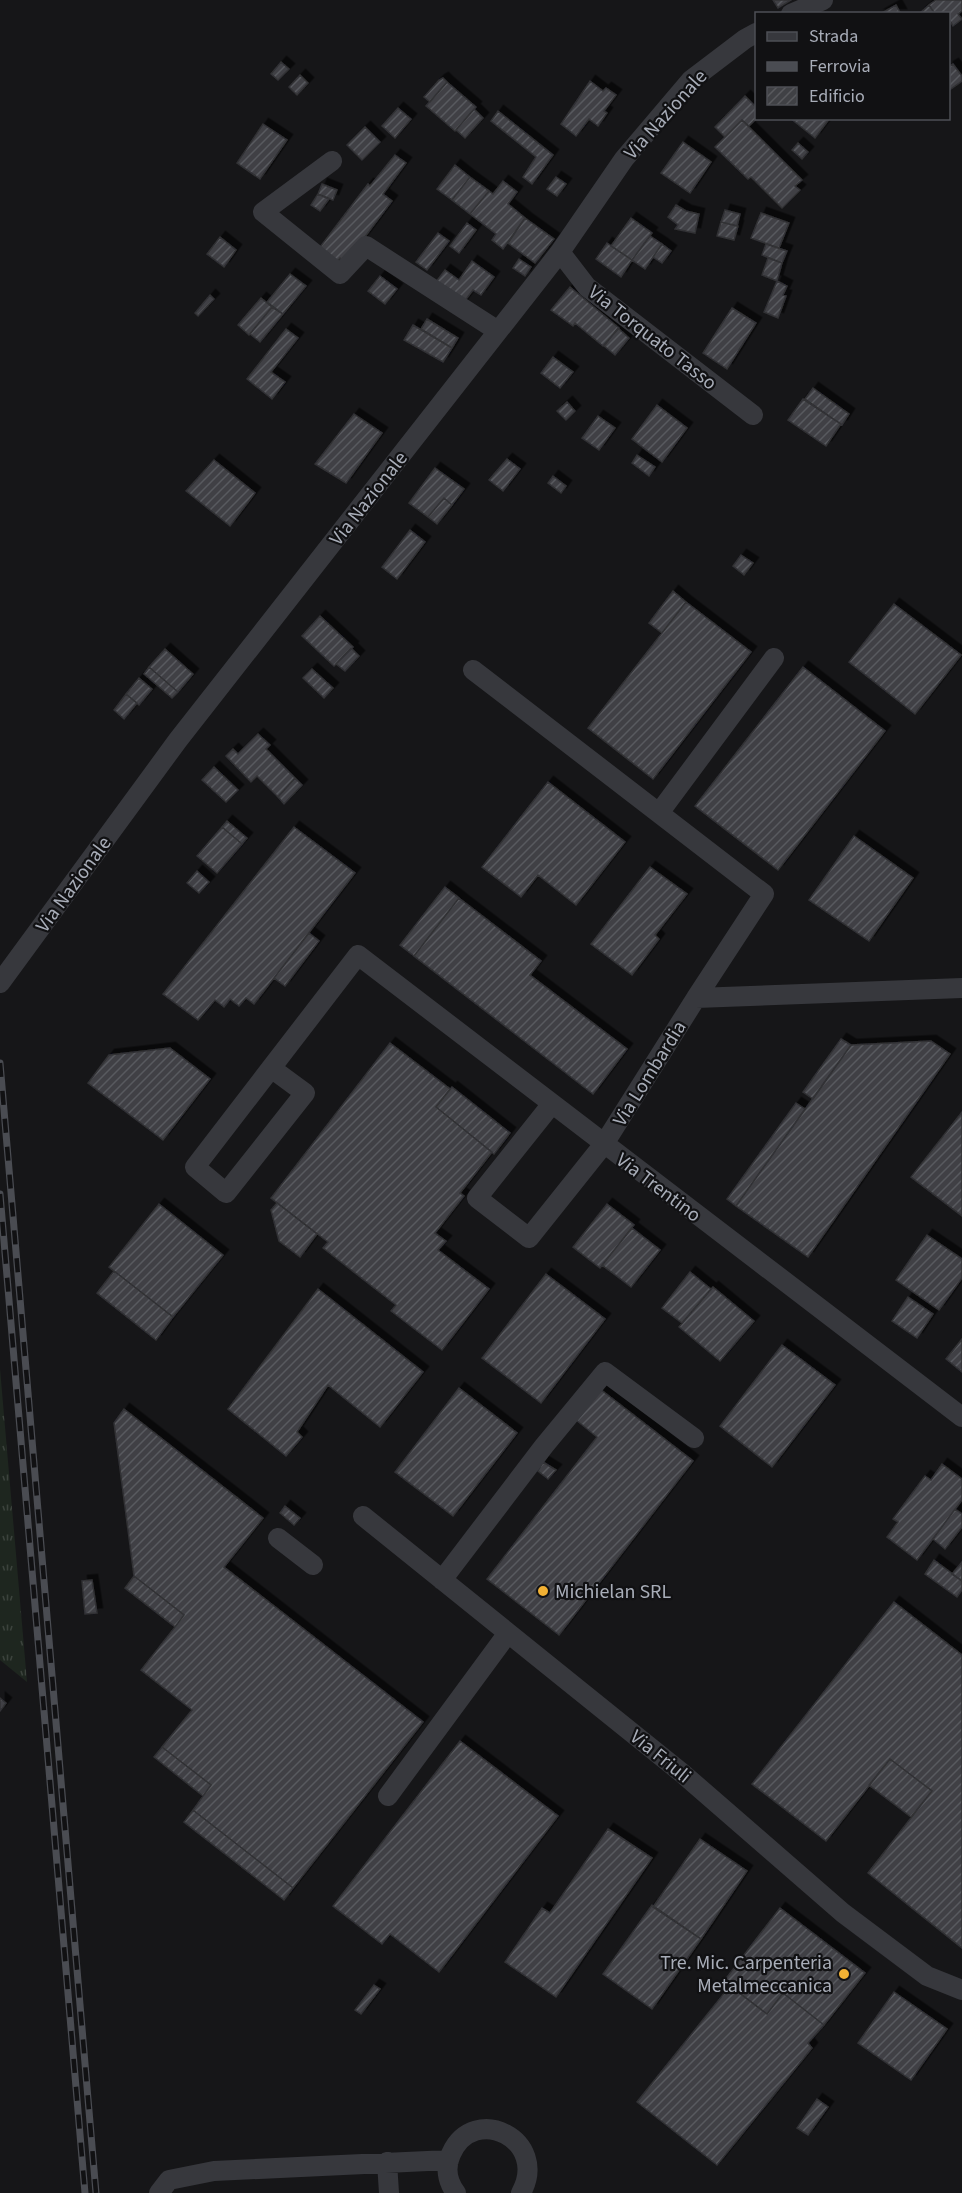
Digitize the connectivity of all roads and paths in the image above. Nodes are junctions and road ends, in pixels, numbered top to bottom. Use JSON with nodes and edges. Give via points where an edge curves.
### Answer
{"nodes":[{"id":1,"x":823,"y":0,"type":"edge"},
{"id":2,"x":796,"y":12,"type":"edge"},
{"id":3,"x":755,"y":34,"type":"edge"},
{"id":4,"x":332,"y":161,"type":"dead end"},
{"id":5,"x":560,"y":252,"type":"junction"},
{"id":6,"x":498,"y":331,"type":"junction"},
{"id":7,"x":753,"y":415,"type":"dead end"},
{"id":8,"x":774,"y":658,"type":"dead end"},
{"id":9,"x":473,"y":670,"type":"dead end"},
{"id":10,"x":659,"y":813,"type":"junction"},
{"id":11,"x":0,"y":984,"type":"edge"},
{"id":12,"x":962,"y":988,"type":"edge"},
{"id":13,"x":696,"y":998,"type":"junction"},
{"id":14,"x":271,"y":1068,"type":"junction"},
{"id":15,"x":551,"y":1105,"type":"junction"},
{"id":16,"x":603,"y":1144,"type":"junction"},
{"id":17,"x":962,"y":1417,"type":"edge"},
{"id":18,"x":694,"y":1438,"type":"dead end"},
{"id":19,"x":363,"y":1516,"type":"dead end"},
{"id":20,"x":278,"y":1538,"type":"dead end"},
{"id":21,"x":313,"y":1564,"type":"dead end"},
{"id":22,"x":442,"y":1580,"type":"junction"},
{"id":23,"x":508,"y":1633,"type":"junction"},
{"id":24,"x":388,"y":1796,"type":"dead end"},
{"id":25,"x":962,"y":1990,"type":"edge"},
{"id":26,"x":449,"y":2160,"type":"junction"},
{"id":27,"x":387,"y":2162,"type":"junction"},
{"id":28,"x":452,"y":2191,"type":"edge"},
{"id":29,"x":159,"y":2193,"type":"edge"},
{"id":30,"x":389,"y":2193,"type":"edge"},
{"id":31,"x":521,"y":2193,"type":"edge"}],
"edges":[{"from":1,"to":2,"type":"street"},
{"from":3,"to":5,"type":"street","name":"Via Nazionale","via":[[692,80],[624,159]]},
{"from":4,"to":6,"type":"street","via":[[263,212],[340,274],[366,246]]},
{"from":5,"to":6,"type":"street","name":"Via Nazionale"},
{"from":5,"to":7,"type":"street","name":"Via Torquato Tasso","via":[[586,286]]},
{"from":6,"to":11,"type":"street","name":"Via Nazionale","via":[[178,740]]},
{"from":8,"to":10,"type":"street"},
{"from":9,"to":10,"type":"street"},
{"from":10,"to":13,"type":"street","via":[[764,894]]},
{"from":12,"to":13,"type":"street","name":"Via Lombardia"},
{"from":13,"to":16,"type":"street","name":"Via Lombardia"},
{"from":14,"to":14,"type":"street","via":[[195,1167],[226,1193],[305,1093]]},
{"from":14,"to":15,"type":"street","name":"Via Trentino","via":[[358,955]]},
{"from":15,"to":16,"type":"street","name":"Via Trentino"},
{"from":15,"to":16,"type":"street","name":"Via Lombardia","via":[[477,1198],[529,1238]]},
{"from":16,"to":17,"type":"street","name":"Via Trentino"},
{"from":18,"to":22,"type":"street","via":[[605,1372]]},
{"from":19,"to":22,"type":"street","name":"Via Friuli"},
{"from":20,"to":21,"type":"street"},
{"from":22,"to":23,"type":"street","name":"Via Friuli"},
{"from":23,"to":24,"type":"street"},
{"from":23,"to":25,"type":"street","name":"Via Friuli","via":[[682,1773],[843,1913],[927,1976]]},
{"from":26,"to":27,"type":"street"},
{"from":26,"to":28,"type":"street"},
{"from":26,"to":31,"type":"street","via":[[464,2136],[477,2130],[504,2132],[525,2152],[527,2179]]},
{"from":27,"to":29,"type":"street","via":[[214,2171],[169,2180]]},
{"from":27,"to":30,"type":"street"}]}
